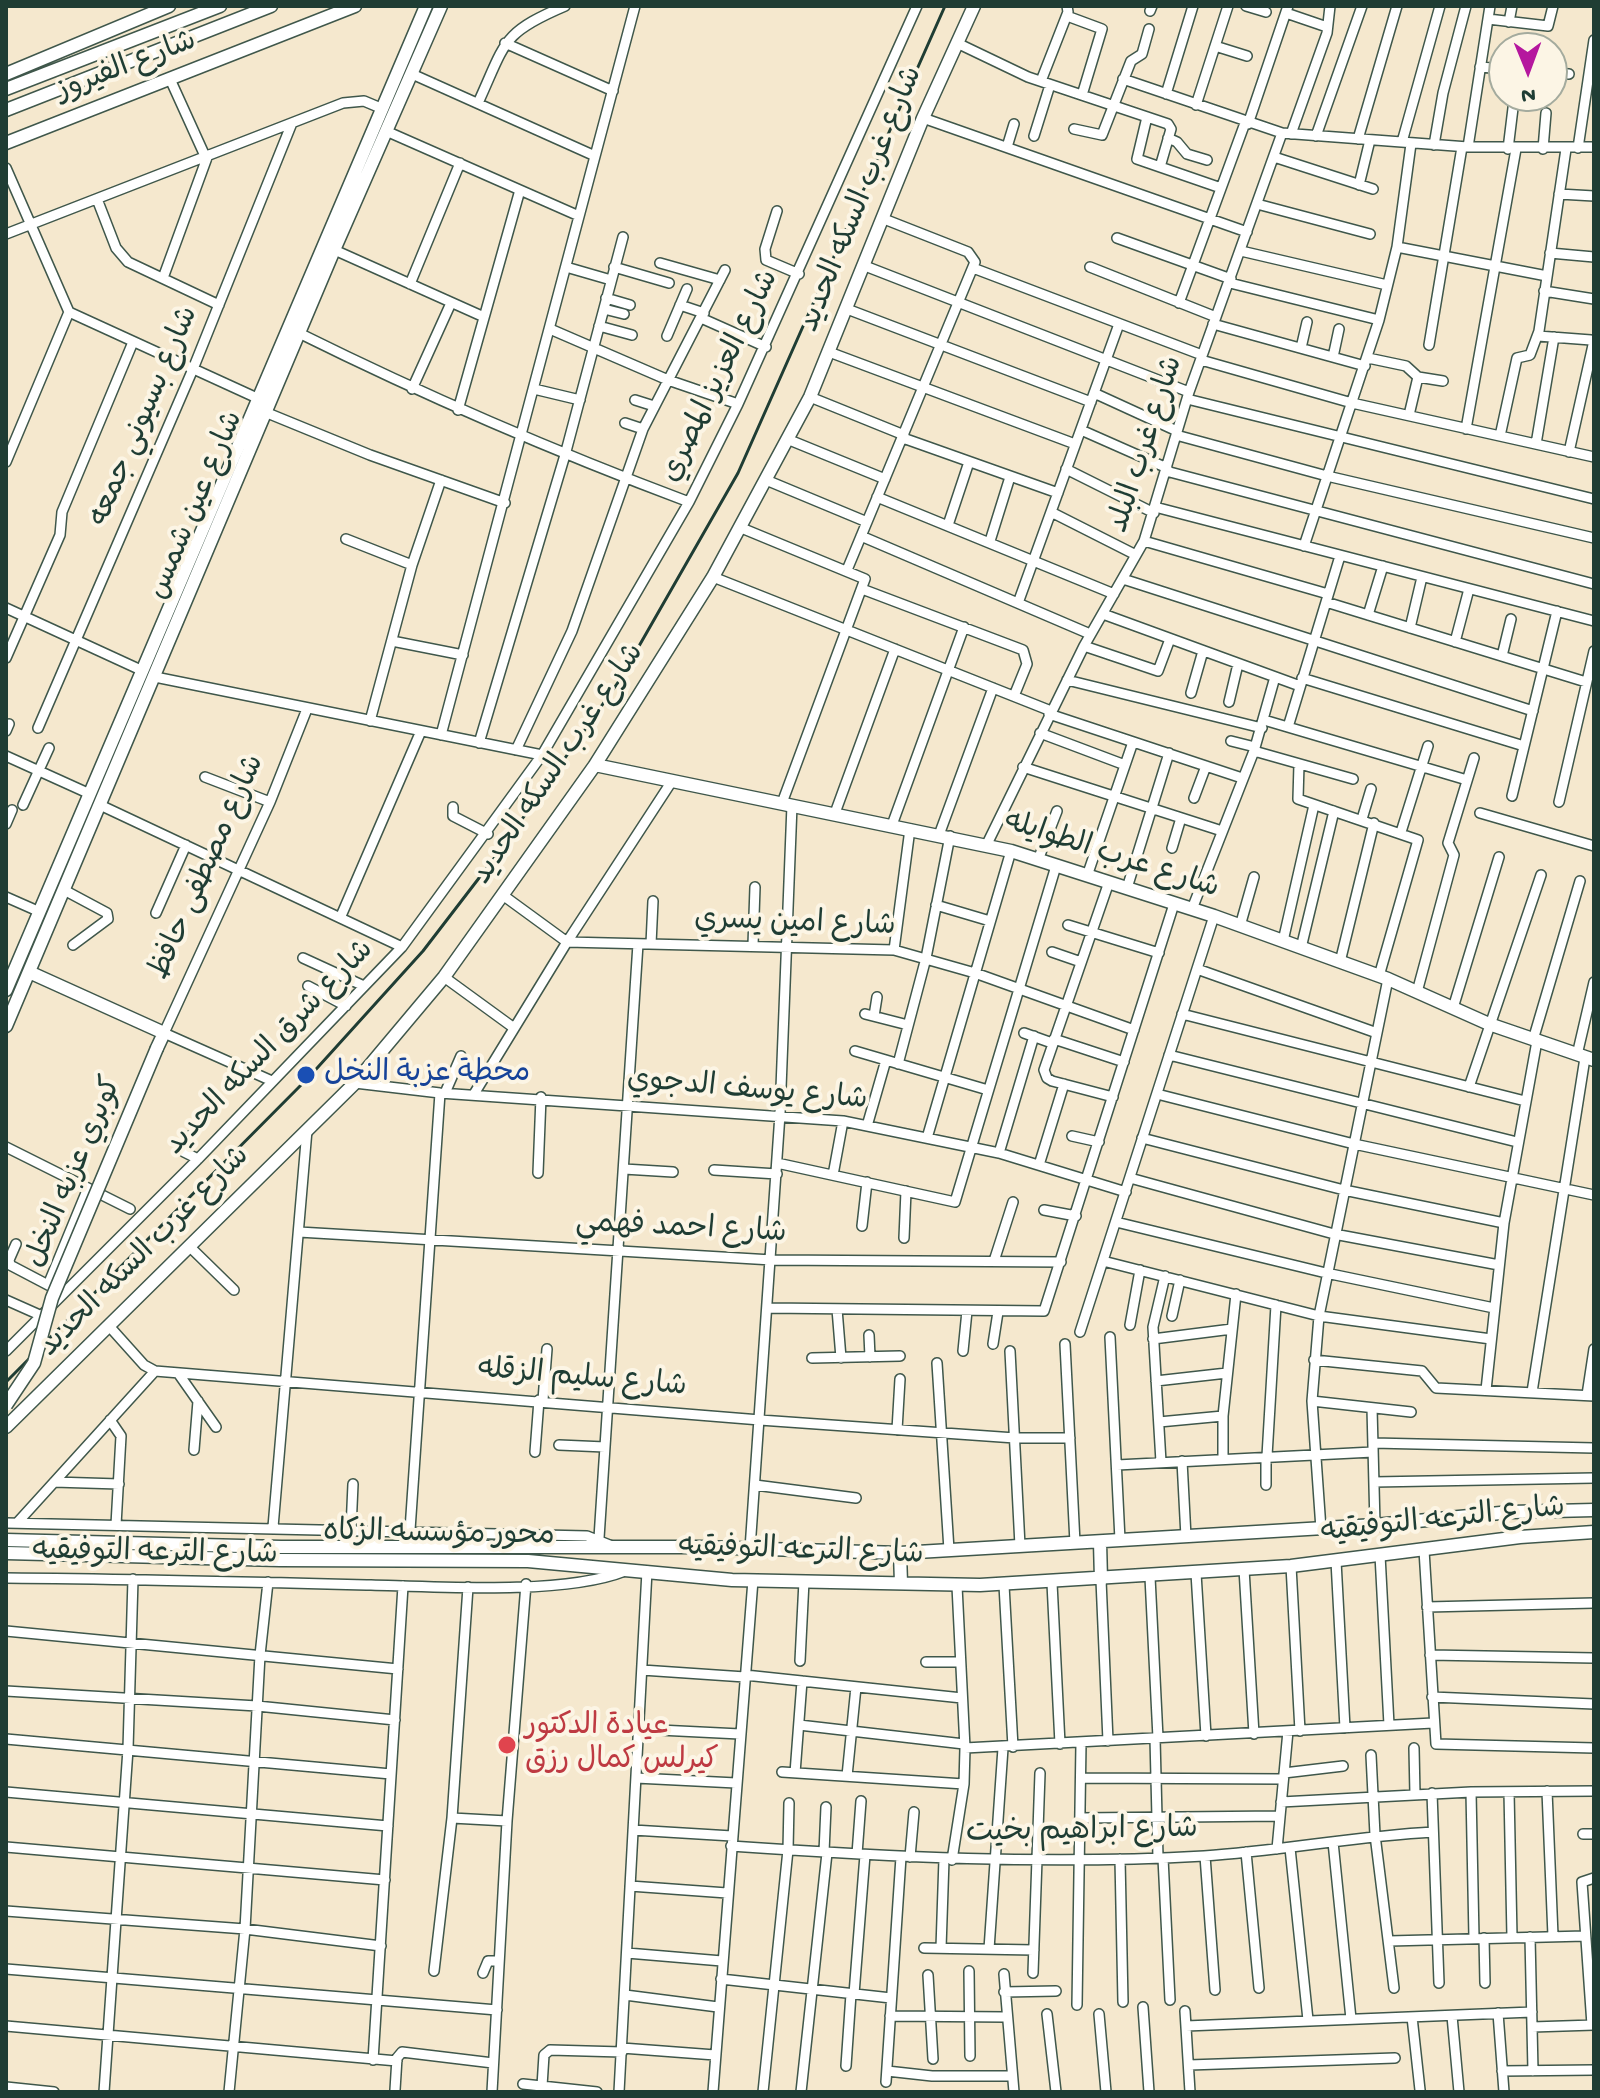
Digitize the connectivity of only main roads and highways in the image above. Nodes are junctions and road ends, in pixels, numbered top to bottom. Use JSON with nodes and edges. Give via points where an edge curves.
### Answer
{"nodes":[{"id":1,"x":169,"y":6,"type":"edge"},
{"id":2,"x":220,"y":6,"type":"edge"},
{"id":3,"x":271,"y":6,"type":"edge"},
{"id":4,"x":355,"y":6,"type":"edge"},
{"id":5,"x":426,"y":6,"type":"edge"},
{"id":6,"x":441,"y":6,"type":"edge"},
{"id":7,"x":974,"y":6,"type":"edge"},
{"id":8,"x":6,"y":74,"type":"edge"},
{"id":9,"x":6,"y":89,"type":"edge"},
{"id":10,"x":6,"y":110,"type":"edge"},
{"id":11,"x":6,"y":143,"type":"edge"},
{"id":12,"x":329,"y":247,"type":"junction"},
{"id":13,"x":259,"y":406,"type":"junction"},
{"id":14,"x":149,"y":674,"type":"junction"},
{"id":15,"x":595,"y":765,"type":"junction"},
{"id":16,"x":10,"y":968,"type":"edge"},
{"id":17,"x":29,"y":972,"type":"junction"},
{"id":18,"x":6,"y":990,"type":"edge"},
{"id":19,"x":6,"y":1026,"type":"edge"},
{"id":20,"x":157,"y":1048,"type":"joint"},
{"id":21,"x":1585,"y":1057,"type":"edge"},
{"id":22,"x":6,"y":1405,"type":"edge"},
{"id":23,"x":6,"y":1427,"type":"edge"},
{"id":24,"x":1594,"y":1510,"type":"edge"},
{"id":25,"x":1594,"y":1532,"type":"edge"},
{"id":26,"x":6,"y":1540,"type":"edge"},
{"id":27,"x":1100,"y":1542,"type":"junction"},
{"id":28,"x":619,"y":1549,"type":"joint"},
{"id":29,"x":6,"y":1553,"type":"edge"},
{"id":30,"x":900,"y":1553,"type":"junction"},
{"id":31,"x":632,"y":1568,"type":"joint"},
{"id":32,"x":1101,"y":1580,"type":"junction"},
{"id":33,"x":901,"y":1583,"type":"junction"}],
"edges":[{"from":1,"to":8,"type":"main road"},
{"from":2,"to":9,"type":"main road"},
{"from":3,"to":10,"type":"main road"},
{"from":4,"to":11,"type":"main road","name":"شارع الفيروز"},
{"from":5,"to":12,"type":"main road","name":"شارع عين شمس"},
{"from":6,"to":12,"type":"main road","name":"شارع عين شمس"},
{"from":7,"to":15,"type":"main road","name":"شارع غرب السكه الحديد","via":[[810,397],[713,577]]},
{"from":12,"to":13,"type":"main road","name":"شارع عين شمس"},
{"from":12,"to":13,"type":"main road","name":"شارع عين شمس","via":[[299,333]]},
{"from":13,"to":14,"type":"main road","name":"شارع عين شمس"},
{"from":14,"to":16,"type":"main road","name":"شارع عين شمس"},
{"from":14,"to":17,"type":"main road","name":"شارع عين شمس"},
{"from":15,"to":21,"type":"main road","name":"شارع عرب الطوايله","via":[[1011,851],[1214,916]]},
{"from":15,"to":23,"type":"main road","name":"شارع غرب السكه الحديد","via":[[444,977],[355,1083]]},
{"from":16,"to":18,"type":"main road","name":"شارع عين شمس"},
{"from":17,"to":19,"type":"main road","name":"شارع عين شمس"},
{"from":17,"to":20,"type":"main road","name":"شارع مصطفى حافظ","via":[[164,1033]]},
{"from":20,"to":22,"type":"main road","name":"كوبري عزبه النخل","bridge":true,"via":[[52,1298],[34,1363]]},
{"from":24,"to":27,"type":"main road","name":"شارع الترعه التوفيقيه"},
{"from":25,"to":32,"type":"main road","name":"شارع الترعه التوفيقيه","via":[[1291,1566]]},
{"from":26,"to":28,"type":"main road","name":"محور مؤسسه الزكاه"},
{"from":27,"to":30,"type":"main road","name":"شارع الترعه التوفيقيه"},
{"from":27,"to":32,"type":"main road"},
{"from":28,"to":30,"type":"main road","name":"شارع الترعه التوفيقيه"},
{"from":29,"to":31,"type":"main road","name":"محور مؤسسه الزكاه","via":[[528,1561]]},
{"from":30,"to":33,"type":"main road"},
{"from":31,"to":33,"type":"main road","name":"شارع الترعه التوفيقيه","via":[[753,1580]]},
{"from":32,"to":33,"type":"main road","name":"شارع الترعه التوفيقيه"}]}
